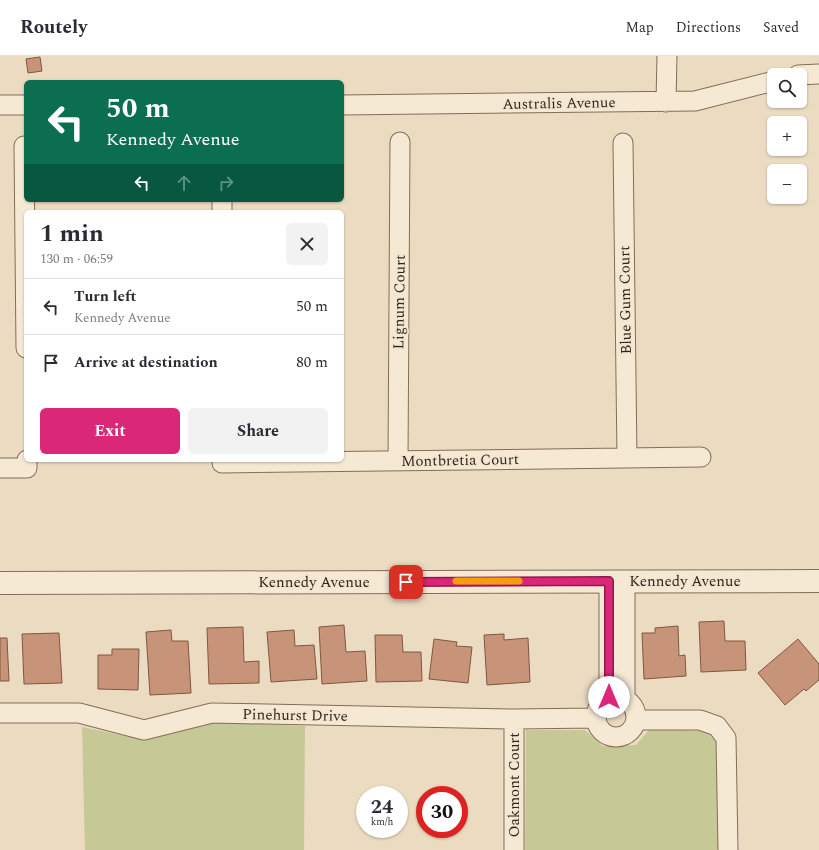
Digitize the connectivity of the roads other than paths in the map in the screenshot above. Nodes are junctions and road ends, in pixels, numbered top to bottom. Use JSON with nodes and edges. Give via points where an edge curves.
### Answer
{"nodes":[{"id":1,"x":667,"y":56,"type":"edge"},
{"id":2,"x":819,"y":74,"type":"edge"},
{"id":3,"x":807,"y":75,"type":"edge"},
{"id":4,"x":767,"y":83,"type":"edge"},
{"id":5,"x":666,"y":102,"type":"junction"},
{"id":6,"x":0,"y":105,"type":"edge"},
{"id":7,"x":24,"y":105,"type":"edge"},
{"id":8,"x":344,"y":105,"type":"edge"},
{"id":9,"x":400,"y":142,"type":"dead end"},
{"id":10,"x":623,"y":143,"type":"dead end"},
{"id":11,"x":701,"y":457,"type":"dead end"},
{"id":12,"x":627,"y":458,"type":"junction"},
{"id":13,"x":398,"y":461,"type":"junction"},
{"id":14,"x":27,"y":462,"type":"edge"},
{"id":15,"x":222,"y":462,"type":"edge"},
{"id":16,"x":310,"y":462,"type":"edge"},
{"id":17,"x":344,"y":462,"type":"edge"},
{"id":18,"x":0,"y":468,"type":"edge"},
{"id":19,"x":617,"y":581,"type":"junction"},
{"id":20,"x":819,"y":581,"type":"edge"},
{"id":21,"x":0,"y":583,"type":"edge"},
{"id":22,"x":617,"y":698,"type":"junction"},
{"id":23,"x":0,"y":713,"type":"edge"},
{"id":24,"x":595,"y":718,"type":"junction"},
{"id":25,"x":514,"y":720,"type":"junction"},
{"id":26,"x":637,"y":720,"type":"junction"},
{"id":27,"x":514,"y":850,"type":"edge"},
{"id":28,"x":728,"y":850,"type":"edge"}],
"edges":[{"from":1,"to":5,"type":"street"},
{"from":2,"to":3,"type":"street"},
{"from":4,"to":5,"type":"street","name":"Australis Avenue","via":[[695,101]]},
{"from":5,"to":8,"type":"street","name":"Australis Avenue"},
{"from":6,"to":7,"type":"street"},
{"from":9,"to":13,"type":"street","name":"Lignum Court"},
{"from":10,"to":12,"type":"street","name":"Blue Gum Court"},
{"from":11,"to":12,"type":"street","name":"Montbretia Court"},
{"from":12,"to":13,"type":"street","name":"Montbretia Court"},
{"from":13,"to":17,"type":"street","name":"Montbretia Court"},
{"from":14,"to":18,"type":"street","via":[[27,468]]},
{"from":15,"to":16,"type":"street","name":"Montbretia Court"},
{"from":19,"to":20,"type":"street","name":"Kennedy Avenue"},
{"from":19,"to":21,"type":"street","name":"Kennedy Avenue"},
{"from":19,"to":22,"type":"street"},
{"from":22,"to":24,"type":"street","via":[[599,705]]},
{"from":22,"to":26,"type":"street","via":[[635,707]]},
{"from":23,"to":25,"type":"street","name":"Pinehurst Drive","via":[[79,713],[144,730],[212,713]]},
{"from":24,"to":25,"type":"street","name":"Pinehurst Drive"},
{"from":24,"to":26,"type":"street","via":[[601,732],[615,738],[630,734]]},
{"from":25,"to":27,"type":"street","name":"Oakmont Court"},
{"from":26,"to":28,"type":"street","via":[[700,720],[717,726],[726,738]]}]}
